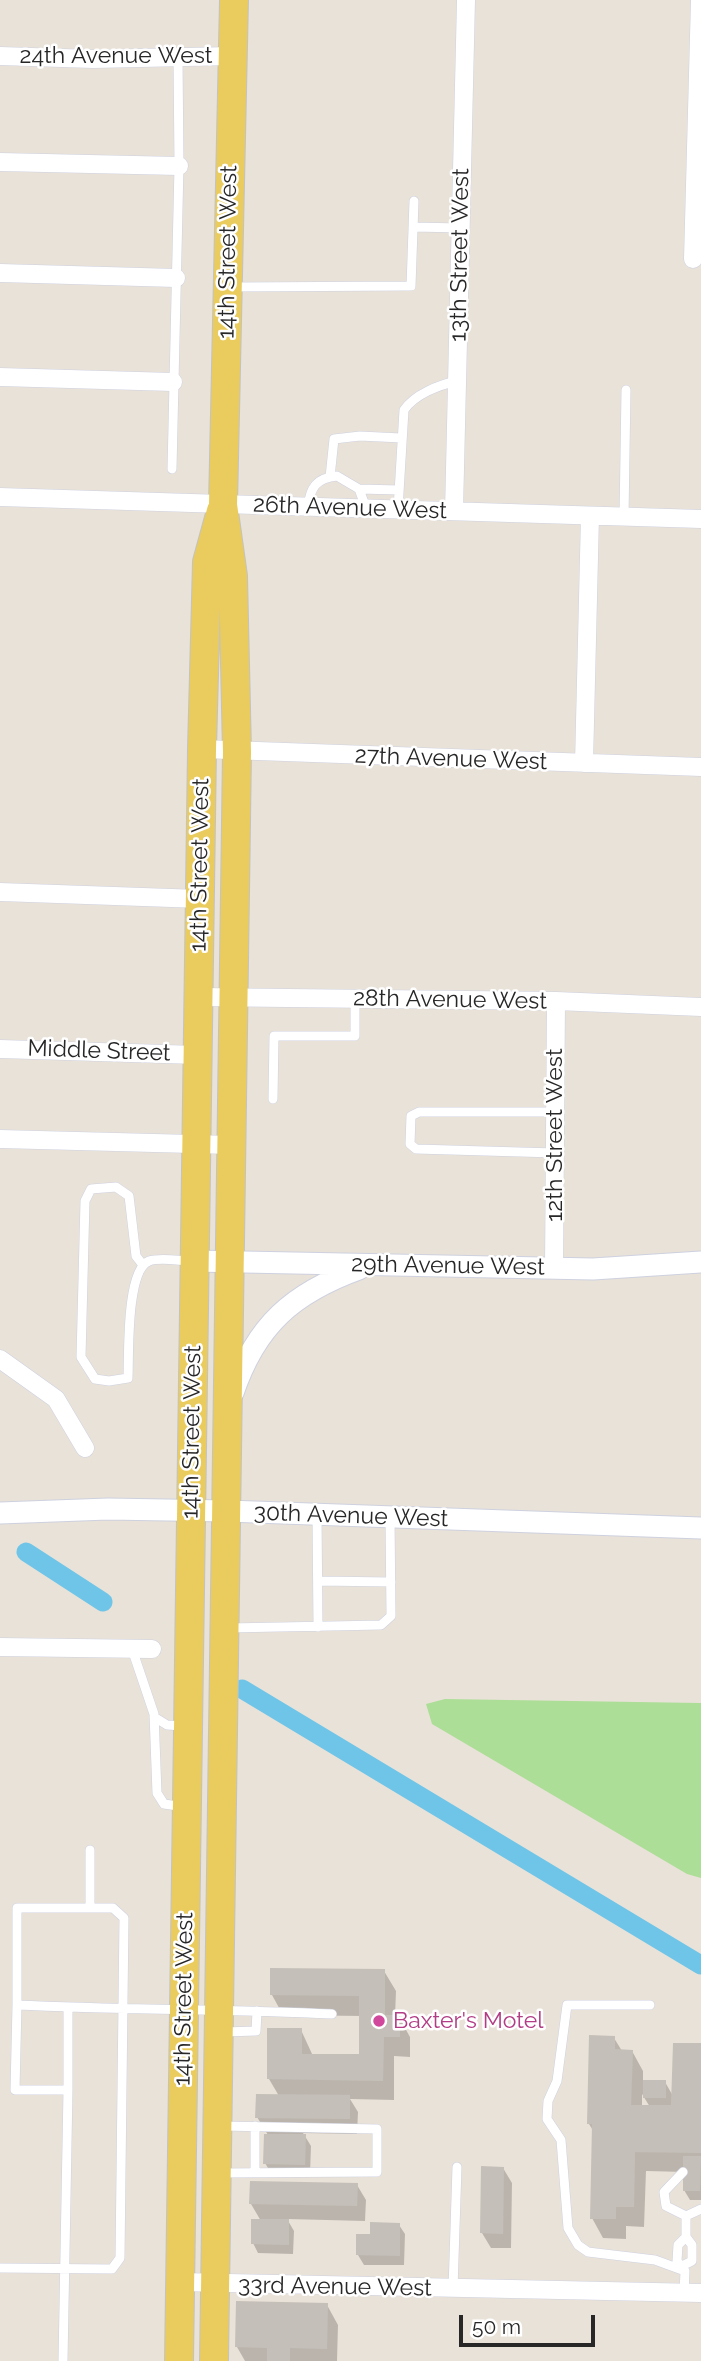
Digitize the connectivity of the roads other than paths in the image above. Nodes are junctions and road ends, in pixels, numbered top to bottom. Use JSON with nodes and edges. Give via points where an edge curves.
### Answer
{"nodes":[{"id":1,"x":234,"y":0,"type":"edge"},
{"id":2,"x":466,"y":0,"type":"edge"},
{"id":3,"x":700,"y":0,"type":"edge"},
{"id":4,"x":0,"y":56,"type":"edge"},
{"id":5,"x":233,"y":56,"type":"junction"},
{"id":6,"x":178,"y":57,"type":"junction"},
{"id":7,"x":0,"y":162,"type":"edge"},
{"id":8,"x":179,"y":166,"type":"junction"},
{"id":9,"x":414,"y":201,"type":"dead end"},
{"id":10,"x":413,"y":227,"type":"junction"},
{"id":11,"x":461,"y":228,"type":"junction"},
{"id":12,"x":693,"y":259,"type":"dead end"},
{"id":13,"x":0,"y":273,"type":"edge"},
{"id":14,"x":176,"y":278,"type":"junction"},
{"id":15,"x":227,"y":288,"type":"junction"},
{"id":16,"x":0,"y":377,"type":"edge"},
{"id":17,"x":457,"y":381,"type":"junction"},
{"id":18,"x":173,"y":382,"type":"junction"},
{"id":19,"x":626,"y":390,"type":"dead end"},
{"id":20,"x":401,"y":438,"type":"junction"},
{"id":21,"x":172,"y":469,"type":"dead end"},
{"id":22,"x":330,"y":477,"type":"junction"},
{"id":23,"x":359,"y":489,"type":"junction"},
{"id":24,"x":399,"y":490,"type":"junction"},
{"id":25,"x":0,"y":497,"type":"edge"},
{"id":26,"x":223,"y":505,"type":"junction"},
{"id":27,"x":308,"y":507,"type":"junction"},
{"id":28,"x":366,"y":509,"type":"junction"},
{"id":29,"x":398,"y":509,"type":"junction"},
{"id":30,"x":454,"y":511,"type":"junction"},
{"id":31,"x":590,"y":516,"type":"junction"},
{"id":32,"x":624,"y":517,"type":"junction"},
{"id":33,"x":701,"y":519,"type":"edge"},
{"id":34,"x":202,"y":749,"type":"junction"},
{"id":35,"x":237,"y":752,"type":"junction"},
{"id":36,"x":584,"y":763,"type":"junction"},
{"id":37,"x":701,"y":767,"type":"edge"},
{"id":38,"x":0,"y":892,"type":"edge"},
{"id":39,"x":200,"y":899,"type":"junction"},
{"id":40,"x":198,"y":997,"type":"junction"},
{"id":41,"x":233,"y":999,"type":"junction"},
{"id":42,"x":355,"y":1000,"type":"junction"},
{"id":43,"x":556,"y":1001,"type":"junction"},
{"id":44,"x":701,"y":1007,"type":"edge"},
{"id":45,"x":0,"y":1049,"type":"edge"},
{"id":46,"x":197,"y":1055,"type":"junction"},
{"id":47,"x":273,"y":1099,"type":"dead end"},
{"id":48,"x":555,"y":1112,"type":"junction"},
{"id":49,"x":0,"y":1139,"type":"edge"},
{"id":50,"x":196,"y":1144,"type":"junction"},
{"id":51,"x":231,"y":1145,"type":"junction"},
{"id":52,"x":555,"y":1153,"type":"junction"},
{"id":53,"x":194,"y":1261,"type":"junction"},
{"id":54,"x":230,"y":1261,"type":"junction"},
{"id":55,"x":701,"y":1262,"type":"edge"},
{"id":56,"x":143,"y":1265,"type":"junction"},
{"id":57,"x":372,"y":1265,"type":"junction"},
{"id":58,"x":554,"y":1268,"type":"junction"},
{"id":59,"x":0,"y":1359,"type":"edge"},
{"id":60,"x":228,"y":1408,"type":"junction"},
{"id":61,"x":85,"y":1448,"type":"dead end"},
{"id":62,"x":191,"y":1511,"type":"junction"},
{"id":63,"x":226,"y":1511,"type":"junction"},
{"id":64,"x":0,"y":1513,"type":"edge"},
{"id":65,"x":317,"y":1514,"type":"junction"},
{"id":66,"x":390,"y":1517,"type":"junction"},
{"id":67,"x":701,"y":1528,"type":"edge"},
{"id":68,"x":319,"y":1581,"type":"junction"},
{"id":69,"x":391,"y":1583,"type":"junction"},
{"id":70,"x":318,"y":1627,"type":"junction"},
{"id":71,"x":225,"y":1628,"type":"junction"},
{"id":72,"x":0,"y":1647,"type":"edge"},
{"id":73,"x":132,"y":1649,"type":"junction"},
{"id":74,"x":152,"y":1649,"type":"dead end"},
{"id":75,"x":154,"y":1717,"type":"junction"},
{"id":76,"x":188,"y":1726,"type":"junction"},
{"id":77,"x":186,"y":1807,"type":"junction"},
{"id":78,"x":90,"y":1850,"type":"dead end"},
{"id":79,"x":90,"y":1908,"type":"junction"},
{"id":80,"x":16,"y":2005,"type":"junction"},
{"id":81,"x":650,"y":2005,"type":"dead end"},
{"id":82,"x":68,"y":2007,"type":"junction"},
{"id":83,"x":123,"y":2010,"type":"junction"},
{"id":84,"x":257,"y":2011,"type":"junction"},
{"id":85,"x":184,"y":2012,"type":"junction"},
{"id":86,"x":332,"y":2014,"type":"dead end"},
{"id":87,"x":219,"y":2022,"type":"junction"},
{"id":88,"x":68,"y":2090,"type":"junction"},
{"id":89,"x":217,"y":2126,"type":"junction"},
{"id":90,"x":255,"y":2126,"type":"junction"},
{"id":91,"x":457,"y":2167,"type":"dead end"},
{"id":92,"x":683,"y":2172,"type":"dead end"},
{"id":93,"x":217,"y":2174,"type":"junction"},
{"id":94,"x":255,"y":2174,"type":"junction"},
{"id":95,"x":701,"y":2209,"type":"edge"},
{"id":96,"x":686,"y":2216,"type":"junction"},
{"id":97,"x":686,"y":2237,"type":"junction"},
{"id":98,"x":0,"y":2268,"type":"edge"},
{"id":99,"x":65,"y":2268,"type":"junction"},
{"id":100,"x":685,"y":2268,"type":"junction"},
{"id":101,"x":180,"y":2282,"type":"junction"},
{"id":102,"x":215,"y":2284,"type":"junction"},
{"id":103,"x":453,"y":2289,"type":"junction"},
{"id":104,"x":693,"y":2293,"type":"edge"},
{"id":105,"x":63,"y":2361,"type":"edge"},
{"id":106,"x":179,"y":2361,"type":"edge"},
{"id":107,"x":214,"y":2361,"type":"edge"}],
"edges":[{"from":1,"to":5,"type":"main road","name":"14th Street West"},
{"from":2,"to":11,"type":"street","name":"13th Street West"},
{"from":3,"to":12,"type":"street"},
{"from":4,"to":6,"type":"street","name":"24th Avenue West"},
{"from":5,"to":6,"type":"street","name":"24th Avenue West"},
{"from":5,"to":15,"type":"main road","name":"14th Street West"},
{"from":6,"to":8,"type":"lane"},
{"from":7,"to":8,"type":"street"},
{"from":8,"to":14,"type":"lane"},
{"from":9,"to":10,"type":"lane"},
{"from":10,"to":11,"type":"lane"},
{"from":10,"to":15,"type":"lane","via":[[411,286]]},
{"from":11,"to":17,"type":"street","name":"13th Street West"},
{"from":13,"to":14,"type":"street"},
{"from":14,"to":18,"type":"lane"},
{"from":15,"to":26,"type":"main road","name":"14th Street West"},
{"from":16,"to":18,"type":"street"},
{"from":17,"to":20,"type":"lane","via":[[438,386],[407,405]]},
{"from":17,"to":30,"type":"street","name":"13th Street West"},
{"from":18,"to":21,"type":"lane"},
{"from":19,"to":32,"type":"lane"},
{"from":20,"to":22,"type":"lane","via":[[334,439]]},
{"from":20,"to":24,"type":"lane"},
{"from":22,"to":23,"type":"lane","via":[[345,479]]},
{"from":22,"to":27,"type":"lane","via":[[314,485]]},
{"from":23,"to":24,"type":"lane"},
{"from":23,"to":28,"type":"lane"},
{"from":24,"to":29,"type":"lane"},
{"from":25,"to":26,"type":"street","name":"26th Avenue West"},
{"from":26,"to":27,"type":"street","name":"26th Avenue West"},
{"from":26,"to":34,"type":"main road","name":"14th Street West","via":[[207,562]]},
{"from":26,"to":35,"type":"main road","name":"14th Street West","via":[[233,576]]},
{"from":27,"to":28,"type":"street","name":"26th Avenue West"},
{"from":28,"to":29,"type":"street","name":"26th Avenue West"},
{"from":29,"to":30,"type":"street","name":"26th Avenue West"},
{"from":30,"to":31,"type":"street","name":"26th Avenue West"},
{"from":31,"to":32,"type":"street","name":"26th Avenue West"},
{"from":31,"to":36,"type":"street"},
{"from":32,"to":33,"type":"street","name":"26th Avenue West"},
{"from":34,"to":35,"type":"street","name":"27th Avenue West"},
{"from":34,"to":39,"type":"main road","name":"14th Street West"},
{"from":35,"to":36,"type":"street","name":"27th Avenue West"},
{"from":35,"to":41,"type":"main road","name":"14th Street West"},
{"from":36,"to":37,"type":"street","name":"27th Avenue West"},
{"from":38,"to":39,"type":"street"},
{"from":39,"to":40,"type":"main road","name":"14th Street West"},
{"from":40,"to":41,"type":"street","name":"28th Avenue West"},
{"from":40,"to":46,"type":"main road","name":"14th Street West"},
{"from":41,"to":42,"type":"street","name":"28th Avenue West"},
{"from":41,"to":51,"type":"main road","name":"14th Street West"},
{"from":42,"to":43,"type":"street","name":"28th Avenue West"},
{"from":42,"to":47,"type":"lane","via":[[355,1036],[274,1037]]},
{"from":43,"to":44,"type":"street","name":"28th Avenue West"},
{"from":43,"to":48,"type":"street","name":"12th Street West"},
{"from":45,"to":46,"type":"street","name":"Middle Street"},
{"from":46,"to":50,"type":"main road","name":"14th Street West"},
{"from":48,"to":52,"type":"street","name":"12th Street West"},
{"from":48,"to":52,"type":"lane","via":[[419,1112],[411,1116],[409,1136],[416,1149]]},
{"from":49,"to":50,"type":"street"},
{"from":50,"to":51,"type":"street"},
{"from":50,"to":53,"type":"main road","name":"14th Street West"},
{"from":51,"to":54,"type":"main road","name":"14th Street West"},
{"from":52,"to":58,"type":"street","name":"12th Street West"},
{"from":53,"to":54,"type":"street","name":"29th Avenue West"},
{"from":53,"to":56,"type":"lane","via":[[150,1260]]},
{"from":53,"to":62,"type":"main road","name":"14th Street West"},
{"from":54,"to":57,"type":"street","name":"29th Avenue West"},
{"from":54,"to":60,"type":"main road","name":"14th Street West"},
{"from":55,"to":58,"type":"street","name":"29th Avenue West"},
{"from":56,"to":56,"type":"lane","via":[[133,1287],[128,1378],[96,1378],[81,1357],[85,1201],[91,1189],[116,1187],[129,1196],[136,1256]]},
{"from":57,"to":58,"type":"street","name":"29th Avenue West"},
{"from":57,"to":60,"type":"street","via":[[327,1281],[280,1312],[249,1354]]},
{"from":59,"to":61,"type":"street","via":[[56,1399]]},
{"from":60,"to":63,"type":"main road","name":"14th Street West"},
{"from":62,"to":63,"type":"street","name":"30th Avenue West"},
{"from":62,"to":64,"type":"street","name":"30th Avenue West"},
{"from":62,"to":76,"type":"main road","name":"14th Street West"},
{"from":63,"to":65,"type":"street","name":"30th Avenue West"},
{"from":63,"to":71,"type":"main road","name":"14th Street West"},
{"from":65,"to":66,"type":"street","name":"30th Avenue West"},
{"from":65,"to":68,"type":"lane"},
{"from":66,"to":67,"type":"street","name":"30th Avenue West"},
{"from":66,"to":69,"type":"lane"},
{"from":68,"to":69,"type":"lane"},
{"from":68,"to":70,"type":"lane"},
{"from":69,"to":70,"type":"lane","via":[[391,1616],[381,1625]]},
{"from":70,"to":71,"type":"lane"},
{"from":71,"to":87,"type":"main road","name":"14th Street West"},
{"from":72,"to":73,"type":"street"},
{"from":73,"to":74,"type":"street"},
{"from":73,"to":75,"type":"lane"},
{"from":75,"to":76,"type":"lane","via":[[167,1725]]},
{"from":75,"to":77,"type":"lane","via":[[157,1794],[164,1804]]},
{"from":76,"to":77,"type":"main road","name":"14th Street West"},
{"from":77,"to":85,"type":"main road","name":"14th Street West"},
{"from":78,"to":79,"type":"lane"},
{"from":79,"to":80,"type":"lane","via":[[17,1908]]},
{"from":79,"to":83,"type":"lane","via":[[113,1908],[124,1918]]},
{"from":80,"to":82,"type":"lane"},
{"from":80,"to":88,"type":"lane","via":[[15,2090]]},
{"from":81,"to":100,"type":"lane","via":[[567,2005],[547,2119],[561,2140],[569,2228],[578,2245],[588,2252]]},
{"from":82,"to":83,"type":"lane"},
{"from":82,"to":88,"type":"lane"},
{"from":83,"to":85,"type":"lane"},
{"from":83,"to":99,"type":"lane","via":[[120,2258],[113,2269]]},
{"from":84,"to":86,"type":"lane"},
{"from":84,"to":87,"type":"lane"},
{"from":84,"to":87,"type":"lane","via":[[256,2031]]},
{"from":85,"to":87,"type":"lane"},
{"from":85,"to":101,"type":"main road","name":"14th Street West"},
{"from":87,"to":89,"type":"main road","name":"14th Street West"},
{"from":88,"to":99,"type":"lane"},
{"from":89,"to":90,"type":"lane"},
{"from":89,"to":93,"type":"main road","name":"14th Street West"},
{"from":90,"to":94,"type":"lane"},
{"from":90,"to":94,"type":"lane","via":[[377,2129],[377,2172]]},
{"from":91,"to":103,"type":"lane"},
{"from":92,"to":96,"type":"lane","via":[[664,2192],[666,2206]]},
{"from":93,"to":94,"type":"lane"},
{"from":93,"to":102,"type":"main road","name":"14th Street West"},
{"from":95,"to":96,"type":"lane"},
{"from":96,"to":97,"type":"lane"},
{"from":97,"to":100,"type":"lane","via":[[692,2245],[692,2261]]},
{"from":97,"to":100,"type":"lane","via":[[678,2245],[677,2261]]},
{"from":98,"to":99,"type":"lane"},
{"from":99,"to":105,"type":"lane"},
{"from":100,"to":104,"type":"lane"},
{"from":101,"to":102,"type":"street","name":"33rd Avenue West"},
{"from":101,"to":106,"type":"main road","name":"14th Street West"},
{"from":102,"to":103,"type":"street","name":"33rd Avenue West"},
{"from":102,"to":107,"type":"main road","name":"14th Street West"},
{"from":103,"to":104,"type":"street","name":"33rd Avenue West"}]}
